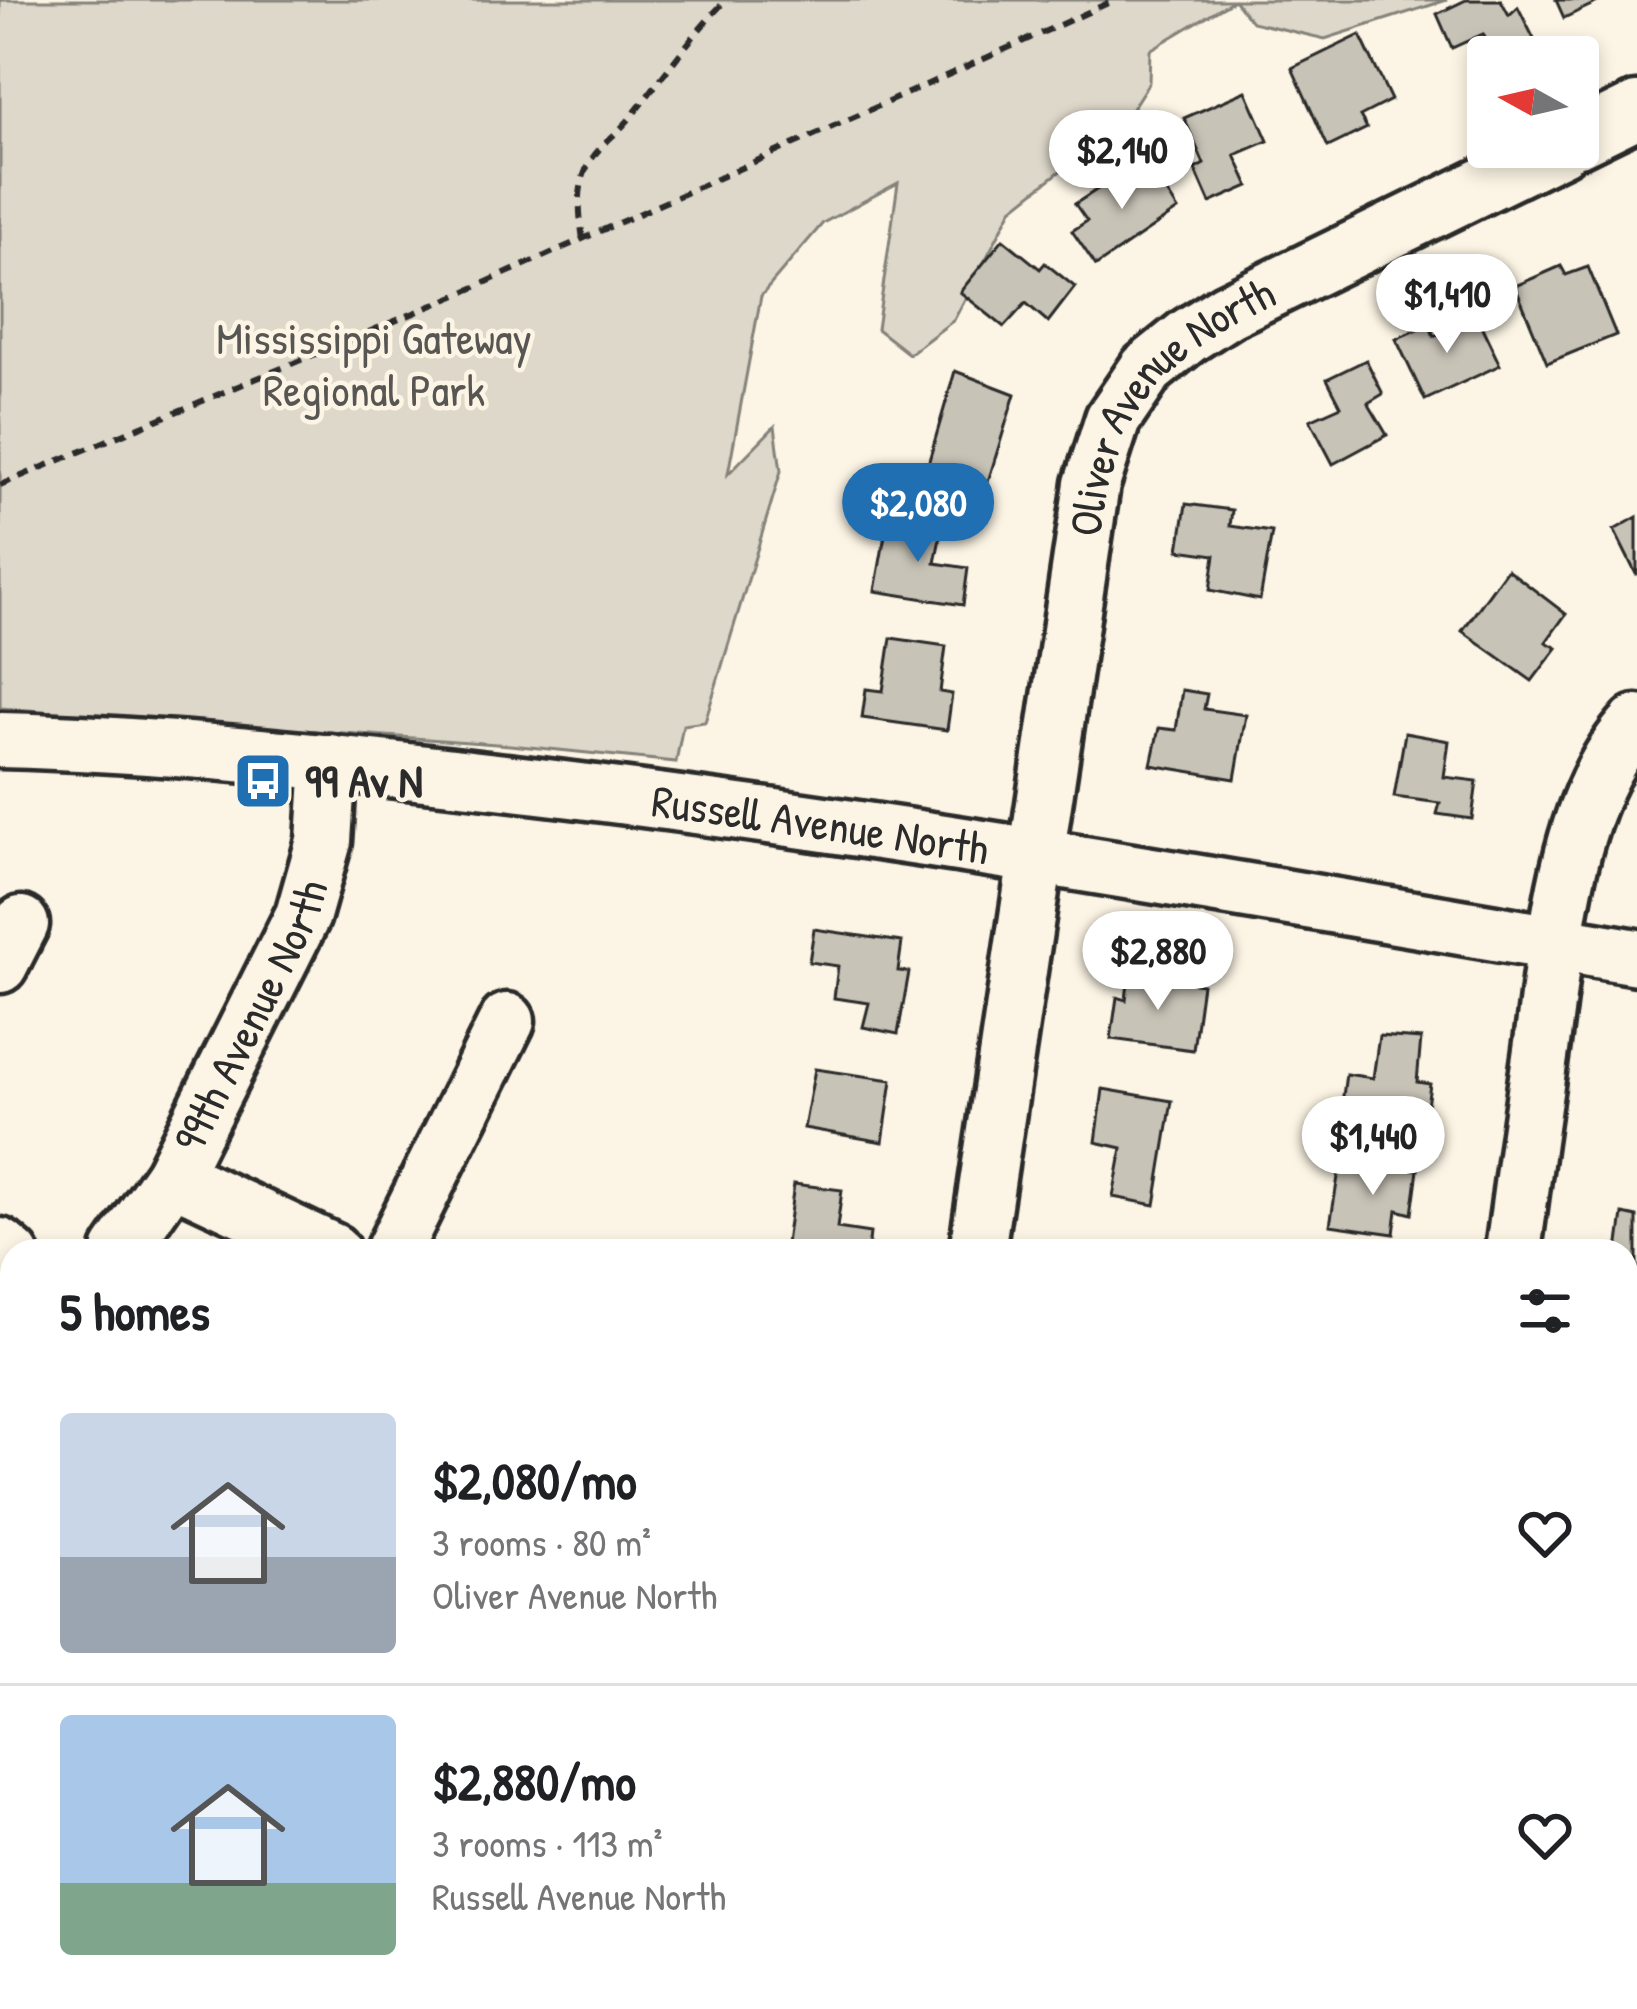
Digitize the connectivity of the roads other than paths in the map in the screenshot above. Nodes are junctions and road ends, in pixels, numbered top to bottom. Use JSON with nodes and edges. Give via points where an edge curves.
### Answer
{"nodes":[{"id":1,"x":1637,"y":110,"type":"edge"},
{"id":2,"x":1599,"y":129,"type":"edge"},
{"id":3,"x":1519,"y":168,"type":"edge"},
{"id":4,"x":1637,"y":723,"type":"edge"},
{"id":5,"x":0,"y":740,"type":"edge"},
{"id":6,"x":328,"y":762,"type":"junction"},
{"id":7,"x":1037,"y":854,"type":"junction"},
{"id":8,"x":1556,"y":943,"type":"junction"},
{"id":9,"x":1637,"y":957,"type":"edge"},
{"id":10,"x":507,"y":1021,"type":"dead end"},
{"id":11,"x":172,"y":1177,"type":"junction"},
{"id":12,"x":129,"y":1239,"type":"edge"},
{"id":13,"x":306,"y":1239,"type":"edge"},
{"id":14,"x":399,"y":1239,"type":"edge"},
{"id":15,"x":979,"y":1239,"type":"edge"},
{"id":16,"x":1515,"y":1239,"type":"edge"}],
"edges":[{"from":1,"to":2,"type":"street"},
{"from":3,"to":7,"type":"street","name":"Oliver Avenue North","via":[[1226,311],[1147,369],[1114,418],[1092,484]]},
{"from":4,"to":8,"type":"street","via":[[1600,774]]},
{"from":5,"to":6,"type":"street","name":"Russell Avenue North"},
{"from":6,"to":7,"type":"street","name":"Russell Avenue North","via":[[668,800]]},
{"from":6,"to":11,"type":"street","name":"99th Avenue North","via":[[324,841],[303,915]]},
{"from":7,"to":8,"type":"street","name":"Russell Avenue North"},
{"from":7,"to":15,"type":"street","name":"Oliver Avenue North"},
{"from":8,"to":9,"type":"street","name":"Russell Avenue North"},
{"from":8,"to":16,"type":"street"},
{"from":10,"to":14,"type":"street"},
{"from":11,"to":12,"type":"street","name":"99th Avenue North"},
{"from":11,"to":13,"type":"street"}]}
